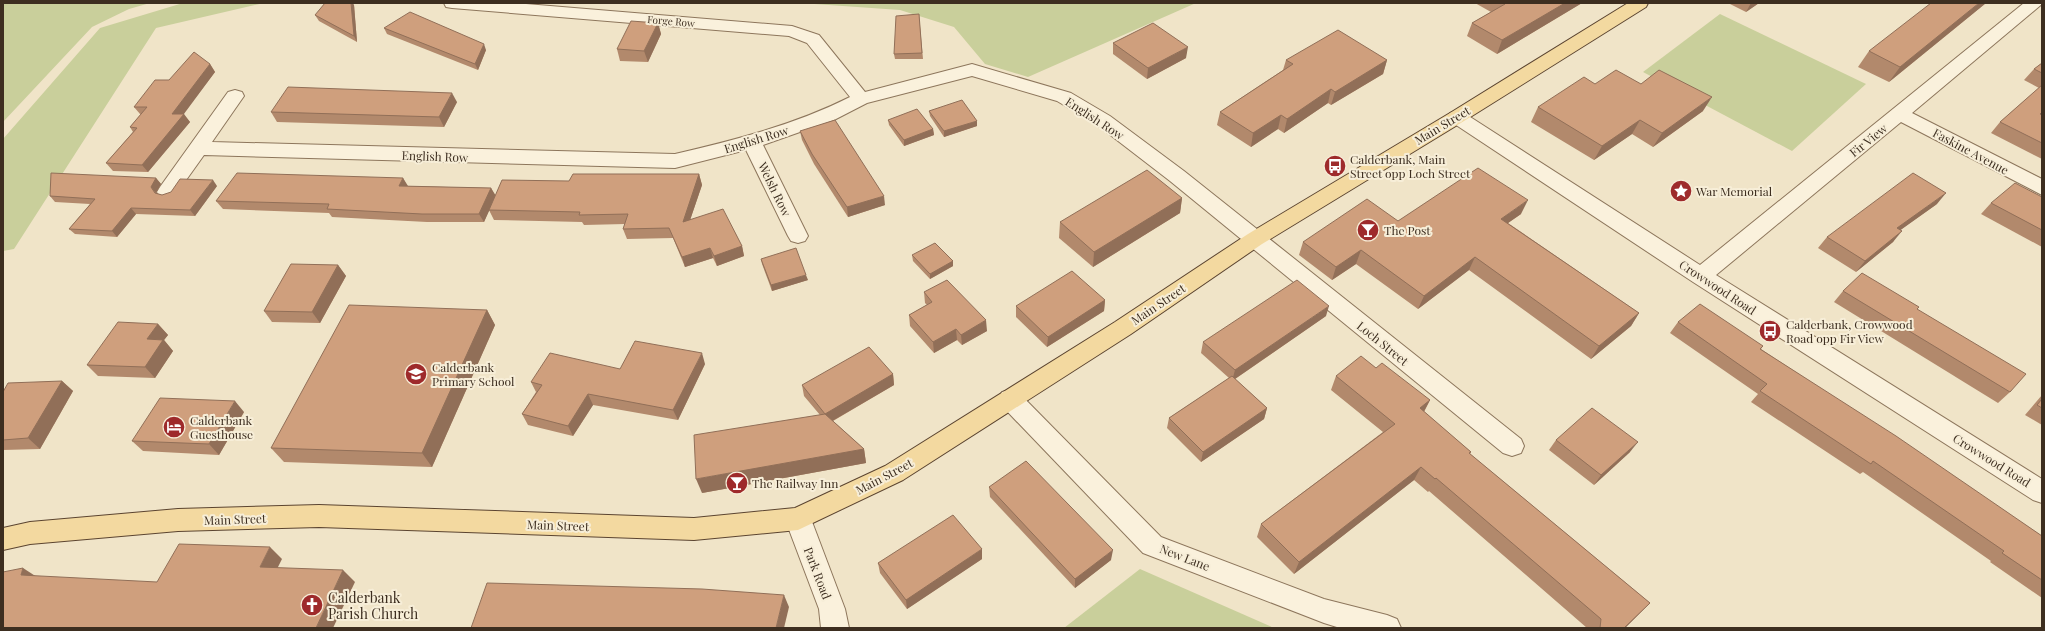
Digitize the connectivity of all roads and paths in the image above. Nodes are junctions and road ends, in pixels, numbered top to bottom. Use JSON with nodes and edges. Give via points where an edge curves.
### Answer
{"nodes":[{"id":1,"x":452,"y":3,"type":"edge"},
{"id":2,"x":1640,"y":3,"type":"edge"},
{"id":3,"x":2034,"y":3,"type":"edge"},
{"id":4,"x":235,"y":96,"type":"dead end"},
{"id":5,"x":861,"y":99,"type":"junction"},
{"id":6,"x":1900,"y":114,"type":"junction"},
{"id":7,"x":1457,"y":117,"type":"junction"},
{"id":8,"x":752,"y":142,"type":"junction"},
{"id":9,"x":199,"y":148,"type":"junction"},
{"id":10,"x":2042,"y":188,"type":"edge"},
{"id":11,"x":167,"y":192,"type":"edge"},
{"id":12,"x":798,"y":236,"type":"dead end"},
{"id":13,"x":1255,"y":239,"type":"junction"},
{"id":14,"x":1701,"y":276,"type":"junction"},
{"id":15,"x":1010,"y":399,"type":"junction"},
{"id":16,"x":1512,"y":446,"type":"dead end"},
{"id":17,"x":2042,"y":492,"type":"edge"},
{"id":18,"x":798,"y":519,"type":"junction"},
{"id":19,"x":3,"y":539,"type":"edge"},
{"id":20,"x":835,"y":628,"type":"edge"},
{"id":21,"x":1387,"y":628,"type":"edge"}],
"edges":[{"from":1,"to":5,"type":"street","name":"Forge Row","via":[[792,31],[813,39]]},
{"from":2,"to":7,"type":"main road","name":"Main Street"},
{"from":3,"to":6,"type":"street","name":"Fir View"},
{"from":4,"to":9,"type":"street"},
{"from":5,"to":8,"type":"street","name":"English Row","via":[[827,116]]},
{"from":5,"to":13,"type":"street","name":"English Row","via":[[972,70],[1064,97],[1103,120]]},
{"from":6,"to":10,"type":"street","name":"Faskine Avenue"},
{"from":6,"to":14,"type":"street","name":"Fir View"},
{"from":7,"to":13,"type":"main road","name":"Main Street"},
{"from":7,"to":14,"type":"street","name":"Crowwood Road"},
{"from":8,"to":9,"type":"street","name":"English Row","via":[[675,161]]},
{"from":8,"to":12,"type":"street","name":"Welsh Row"},
{"from":9,"to":11,"type":"street"},
{"from":13,"to":15,"type":"main road","name":"Main Street","via":[[1123,328]]},
{"from":13,"to":16,"type":"street","name":"Loch Street"},
{"from":14,"to":17,"type":"street","name":"Crowwood Road"},
{"from":15,"to":18,"type":"main road","name":"Main Street","via":[[894,473]]},
{"from":15,"to":21,"type":"street","name":"New Lane","via":[[1152,545],[1324,611]]},
{"from":18,"to":19,"type":"main road","name":"Main Street","via":[[694,529],[320,516],[178,520],[30,533]]},
{"from":18,"to":20,"type":"street","name":"Park Road","via":[[832,609]]}]}
